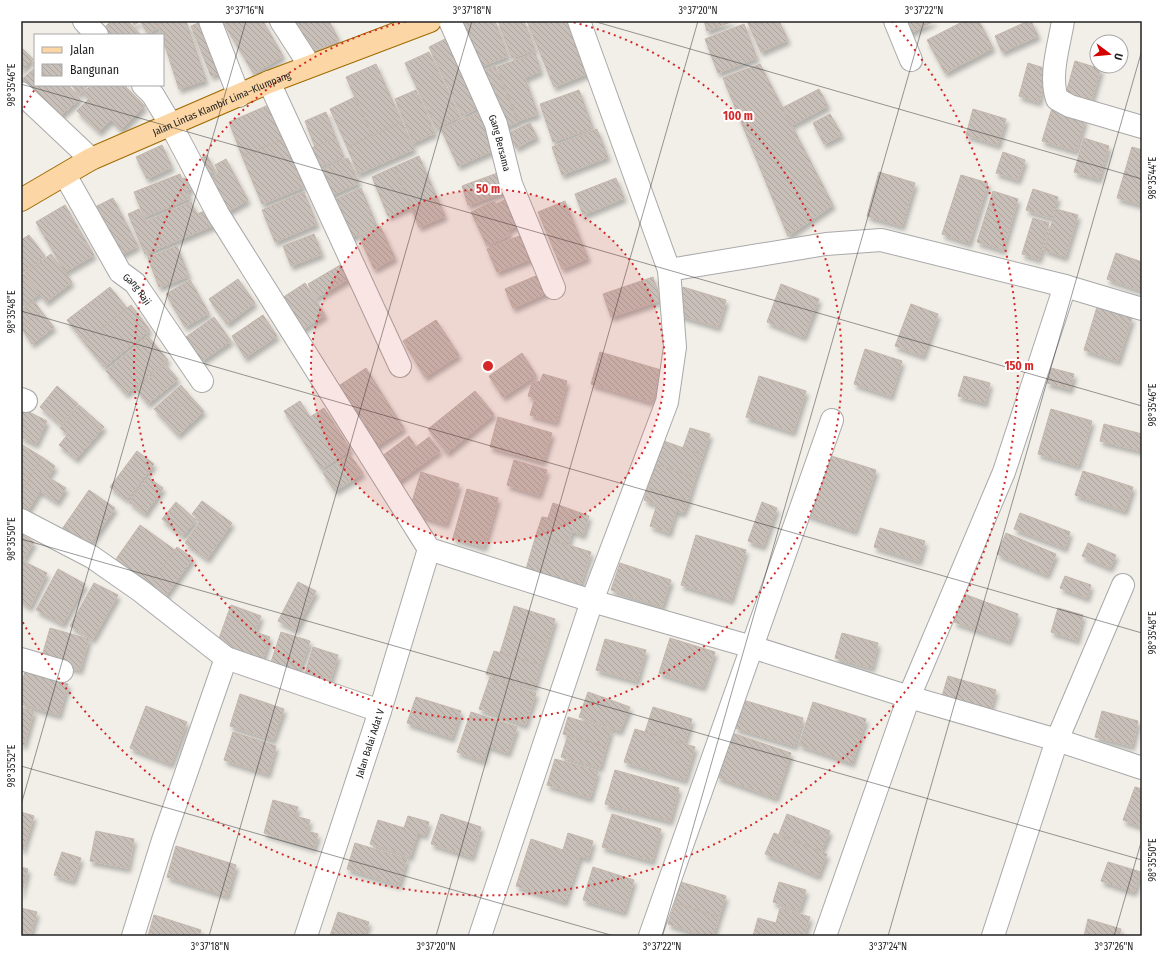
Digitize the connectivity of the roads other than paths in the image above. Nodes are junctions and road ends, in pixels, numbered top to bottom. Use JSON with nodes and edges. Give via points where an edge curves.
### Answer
{"nodes":[{"id":1,"x":84,"y":21,"type":"edge"},
{"id":2,"x":210,"y":21,"type":"edge"},
{"id":3,"x":281,"y":21,"type":"edge"},
{"id":4,"x":430,"y":21,"type":"edge"},
{"id":5,"x":450,"y":21,"type":"edge"},
{"id":6,"x":579,"y":21,"type":"edge"},
{"id":7,"x":895,"y":21,"type":"edge"},
{"id":8,"x":1063,"y":21,"type":"edge"},
{"id":9,"x":401,"y":26,"type":"edge"},
{"id":10,"x":96,"y":34,"type":"edge"},
{"id":11,"x":911,"y":60,"type":"dead end"},
{"id":12,"x":310,"y":66,"type":"junction"},
{"id":13,"x":269,"y":82,"type":"junction"},
{"id":14,"x":144,"y":86,"type":"edge"},
{"id":15,"x":21,"y":93,"type":"edge"},
{"id":16,"x":239,"y":96,"type":"junction"},
{"id":17,"x":170,"y":126,"type":"junction"},
{"id":18,"x":1142,"y":127,"type":"edge"},
{"id":19,"x":91,"y":159,"type":"junction"},
{"id":20,"x":65,"y":175,"type":"junction"},
{"id":21,"x":21,"y":200,"type":"edge"},
{"id":22,"x":669,"y":270,"type":"junction"},
{"id":23,"x":1065,"y":286,"type":"junction"},
{"id":24,"x":554,"y":288,"type":"dead end"},
{"id":25,"x":1142,"y":309,"type":"edge"},
{"id":26,"x":400,"y":366,"type":"dead end"},
{"id":27,"x":202,"y":381,"type":"dead end"},
{"id":28,"x":832,"y":420,"type":"dead end"},
{"id":29,"x":21,"y":520,"type":"edge"},
{"id":30,"x":429,"y":548,"type":"junction"},
{"id":31,"x":1123,"y":586,"type":"dead end"},
{"id":32,"x":592,"y":601,"type":"junction"},
{"id":33,"x":752,"y":647,"type":"junction"},
{"id":34,"x":226,"y":658,"type":"junction"},
{"id":35,"x":21,"y":659,"type":"edge"},
{"id":36,"x":62,"y":671,"type":"dead end"},
{"id":37,"x":909,"y":697,"type":"junction"},
{"id":38,"x":380,"y":711,"type":"junction"},
{"id":39,"x":1057,"y":740,"type":"junction"},
{"id":40,"x":1142,"y":768,"type":"edge"},
{"id":41,"x":133,"y":936,"type":"edge"},
{"id":42,"x":306,"y":936,"type":"edge"},
{"id":43,"x":480,"y":936,"type":"edge"},
{"id":44,"x":650,"y":936,"type":"edge"},
{"id":45,"x":825,"y":936,"type":"edge"},
{"id":46,"x":993,"y":936,"type":"edge"}],
"edges":[{"from":1,"to":10,"type":"street"},
{"from":2,"to":16,"type":"street"},
{"from":3,"to":12,"type":"street"},
{"from":4,"to":9,"type":"main road","name":"Jalan Lintas Klambir Lima–Klumpang"},
{"from":5,"to":24,"type":"street","name":"Gang Bersama","via":[[496,124],[511,184]]},
{"from":6,"to":22,"type":"street"},
{"from":7,"to":11,"type":"street"},
{"from":8,"to":18,"type":"street","via":[[1054,78],[1057,100]]},
{"from":9,"to":12,"type":"main road","name":"Jalan Lintas Klambir Lima–Klumpang"},
{"from":12,"to":13,"type":"main road","name":"Jalan Lintas Klambir Lima–Klumpang"},
{"from":13,"to":16,"type":"main road","name":"Jalan Lintas Klambir Lima–Klumpang"},
{"from":13,"to":26,"type":"street"},
{"from":14,"to":17,"type":"street","via":[[153,95]]},
{"from":15,"to":19,"type":"street"},
{"from":16,"to":17,"type":"main road","name":"Jalan Lintas Klambir Lima–Klumpang"},
{"from":17,"to":19,"type":"main road","name":"Jalan Lintas Klambir Lima–Klumpang"},
{"from":17,"to":30,"type":"street","via":[[218,214]]},
{"from":19,"to":20,"type":"main road","name":"Jalan Lintas Klambir Lima–Klumpang"},
{"from":20,"to":21,"type":"main road","name":"Jalan Lintas Klambir Lima–Klumpang"},
{"from":20,"to":27,"type":"street","name":"Gang Raji","via":[[120,272],[135,283]]},
{"from":22,"to":23,"type":"street","via":[[826,244],[881,240]]},
{"from":22,"to":32,"type":"street","via":[[675,347],[667,402]]},
{"from":23,"to":25,"type":"street"},
{"from":23,"to":37,"type":"street","via":[[1004,472]]},
{"from":28,"to":33,"type":"street"},
{"from":29,"to":34,"type":"street","via":[[92,557],[142,592]]},
{"from":30,"to":32,"type":"street"},
{"from":30,"to":38,"type":"street","name":"Jalan Balai Adat V"},
{"from":31,"to":39,"type":"street"},
{"from":32,"to":33,"type":"street"},
{"from":32,"to":43,"type":"street"},
{"from":33,"to":37,"type":"street"},
{"from":33,"to":44,"type":"street"},
{"from":34,"to":38,"type":"street"},
{"from":34,"to":41,"type":"street","via":[[163,840]]},
{"from":35,"to":36,"type":"street"},
{"from":37,"to":39,"type":"street"},
{"from":37,"to":45,"type":"street"},
{"from":38,"to":42,"type":"street","name":"Jalan Balai Adat V"},
{"from":39,"to":40,"type":"street"},
{"from":39,"to":46,"type":"street"}]}
